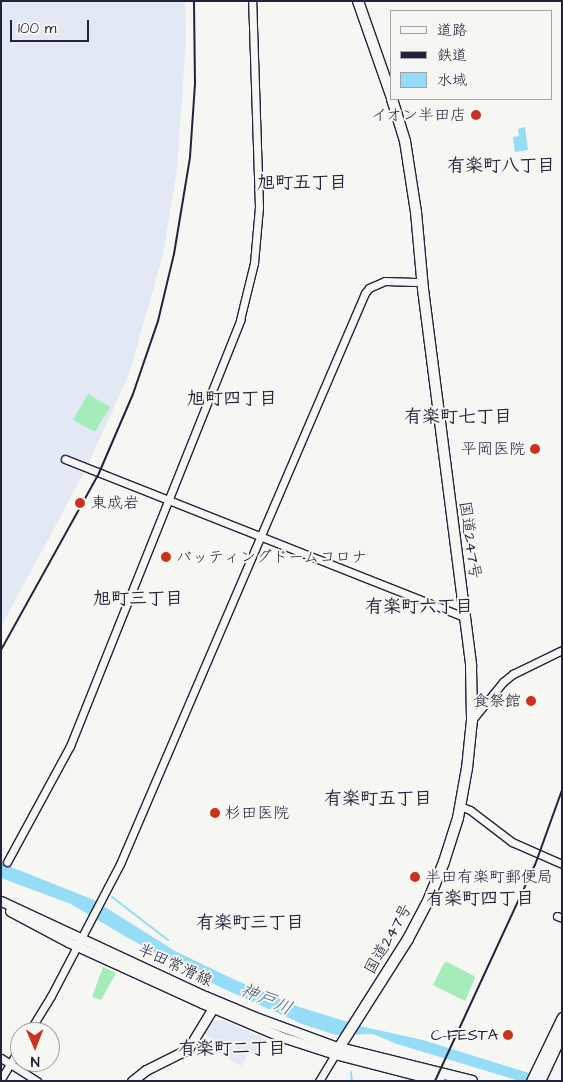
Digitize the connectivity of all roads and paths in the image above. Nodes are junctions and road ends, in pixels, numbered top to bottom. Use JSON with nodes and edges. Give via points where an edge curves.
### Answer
{"nodes":[{"id":1,"x":252,"y":1,"type":"edge"},
{"id":2,"x":358,"y":1,"type":"edge"},
{"id":3,"x":390,"y":92,"type":"edge"},
{"id":4,"x":393,"y":100,"type":"edge"},
{"id":5,"x":423,"y":282,"type":"junction"},
{"id":6,"x":65,"y":459,"type":"dead end"},
{"id":7,"x":168,"y":502,"type":"junction"},
{"id":8,"x":259,"y":537,"type":"junction"},
{"id":9,"x":465,"y":617,"type":"junction"},
{"id":10,"x":562,"y":650,"type":"edge"},
{"id":11,"x":472,"y":720,"type":"junction"},
{"id":12,"x":460,"y":806,"type":"junction"},
{"id":13,"x":7,"y":862,"type":"dead end"},
{"id":14,"x":562,"y":864,"type":"edge"},
{"id":15,"x":1,"y":901,"type":"edge"},
{"id":16,"x":1,"y":906,"type":"edge"},
{"id":17,"x":79,"y":942,"type":"junction"},
{"id":18,"x":215,"y":1004,"type":"junction"},
{"id":19,"x":562,"y":1017,"type":"edge"},
{"id":20,"x":35,"y":1022,"type":"edge"},
{"id":21,"x":562,"y":1034,"type":"edge"},
{"id":22,"x":340,"y":1047,"type":"junction"},
{"id":23,"x":1,"y":1058,"type":"edge"},
{"id":24,"x":10,"y":1063,"type":"joint"},
{"id":25,"x":24,"y":1072,"type":"edge"},
{"id":26,"x":540,"y":1075,"type":"edge"},
{"id":27,"x":1,"y":1079,"type":"edge"},
{"id":28,"x":37,"y":1081,"type":"edge"},
{"id":29,"x":132,"y":1081,"type":"edge"},
{"id":30,"x":319,"y":1081,"type":"edge"},
{"id":31,"x":440,"y":1081,"type":"edge"},
{"id":32,"x":472,"y":1081,"type":"edge"},
{"id":33,"x":532,"y":1081,"type":"edge"}],
"edges":[{"from":1,"to":7,"type":"street","via":[[259,207],[252,273],[236,332]]},
{"from":2,"to":3,"type":"highway","name":"国道247号"},
{"from":4,"to":5,"type":"highway","name":"国道247号","via":[[405,141]]},
{"from":5,"to":8,"type":"street","via":[[385,282],[365,293]]},
{"from":5,"to":9,"type":"highway","name":"国道247号"},
{"from":6,"to":7,"type":"street"},
{"from":7,"to":8,"type":"street"},
{"from":7,"to":13,"type":"street","via":[[70,746]]},
{"from":8,"to":9,"type":"street"},
{"from":8,"to":17,"type":"street","via":[[120,864]]},
{"from":9,"to":11,"type":"highway","name":"国道247号","via":[[473,679]]},
{"from":10,"to":11,"type":"street","via":[[512,674]]},
{"from":11,"to":12,"type":"highway","name":"国道247号"},
{"from":12,"to":14,"type":"street","via":[[512,842]]},
{"from":12,"to":22,"type":"highway","name":"国道247号","via":[[444,862],[428,901]]},
{"from":15,"to":17,"type":"main road","name":"半田常滑線"},
{"from":16,"to":17,"type":"main road","name":"半田常滑線"},
{"from":17,"to":18,"type":"main road","name":"半田常滑線"},
{"from":17,"to":20,"type":"street"},
{"from":18,"to":22,"type":"main road","name":"半田常滑線","via":[[282,1038]]},
{"from":18,"to":29,"type":"main road","via":[[188,1050],[146,1070]]},
{"from":19,"to":26,"type":"main road"},
{"from":21,"to":26,"type":"main road"},
{"from":22,"to":30,"type":"street"},
{"from":22,"to":31,"type":"highway"},
{"from":22,"to":32,"type":"highway"},
{"from":23,"to":24,"type":"street"},
{"from":24,"to":27,"type":"street"},
{"from":25,"to":28,"type":"street"},
{"from":26,"to":33,"type":"main road"}]}
